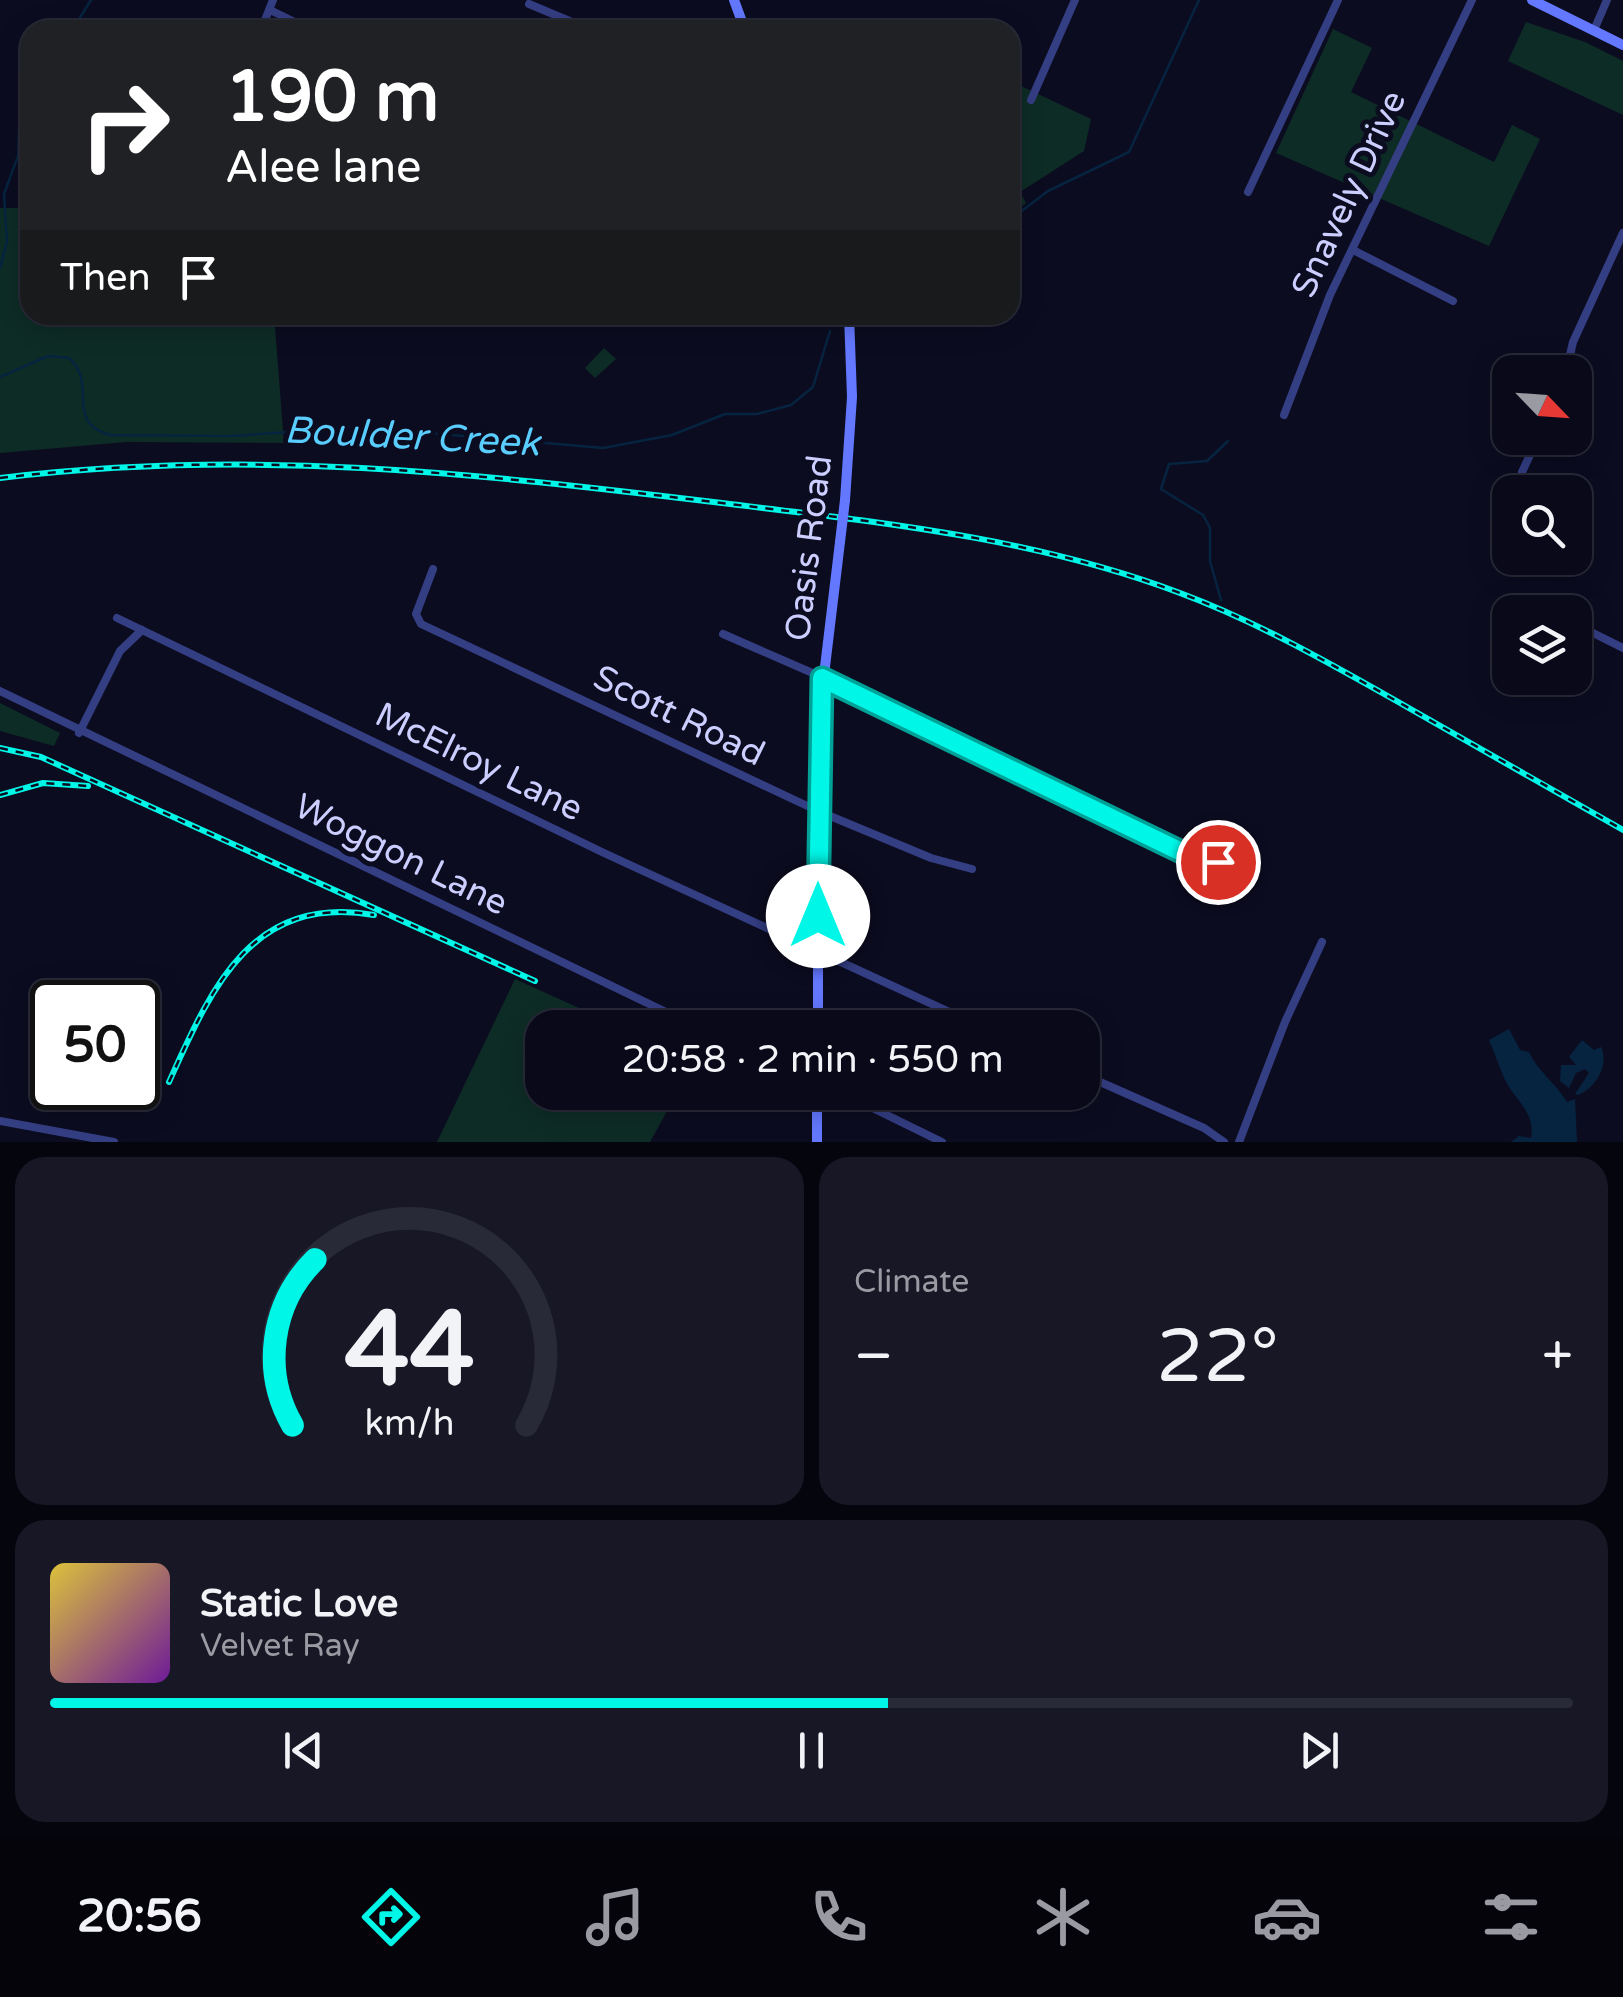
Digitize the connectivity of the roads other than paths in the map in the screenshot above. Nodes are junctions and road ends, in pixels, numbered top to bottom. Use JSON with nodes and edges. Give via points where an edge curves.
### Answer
{"nodes":[{"id":1,"x":1075,"y":0,"type":"edge"},
{"id":2,"x":1338,"y":0,"type":"edge"},
{"id":3,"x":1472,"y":0,"type":"edge"},
{"id":4,"x":1532,"y":0,"type":"edge"},
{"id":5,"x":1607,"y":0,"type":"edge"},
{"id":6,"x":529,"y":4,"type":"dead end"},
{"id":7,"x":272,"y":5,"type":"edge"},
{"id":8,"x":295,"y":20,"type":"edge"},
{"id":9,"x":567,"y":20,"type":"edge"},
{"id":10,"x":1594,"y":30,"type":"junction"},
{"id":11,"x":1623,"y":45,"type":"edge"},
{"id":12,"x":1031,"y":100,"type":"dead end"},
{"id":13,"x":1248,"y":192,"type":"dead end"},
{"id":14,"x":1623,"y":233,"type":"edge"},
{"id":15,"x":1354,"y":250,"type":"junction"},
{"id":16,"x":1453,"y":301,"type":"dead end"},
{"id":17,"x":849,"y":325,"type":"edge"},
{"id":18,"x":1570,"y":355,"type":"edge"},
{"id":19,"x":1284,"y":415,"type":"dead end"},
{"id":20,"x":1530,"y":455,"type":"edge"},
{"id":21,"x":1522,"y":472,"type":"dead end"},
{"id":22,"x":432,"y":569,"type":"dead end"},
{"id":23,"x":117,"y":618,"type":"dead end"},
{"id":24,"x":142,"y":630,"type":"junction"},
{"id":25,"x":1592,"y":632,"type":"edge"},
{"id":26,"x":722,"y":634,"type":"dead end"},
{"id":27,"x":1623,"y":648,"type":"edge"},
{"id":28,"x":822,"y":678,"type":"junction"},
{"id":29,"x":0,"y":691,"type":"edge"},
{"id":30,"x":79,"y":733,"type":"junction"},
{"id":31,"x":818,"y":811,"type":"junction"},
{"id":32,"x":972,"y":868,"type":"dead end"},
{"id":33,"x":1248,"y":876,"type":"dead end"},
{"id":34,"x":1322,"y":942,"type":"dead end"},
{"id":35,"x":818,"y":950,"type":"junction"},
{"id":36,"x":661,"y":1010,"type":"edge"},
{"id":37,"x":818,"y":1010,"type":"edge"},
{"id":38,"x":946,"y":1010,"type":"edge"},
{"id":39,"x":1100,"y":1082,"type":"edge"},
{"id":40,"x":817,"y":1110,"type":"edge"},
{"id":41,"x":877,"y":1110,"type":"edge"},
{"id":42,"x":0,"y":1121,"type":"edge"},
{"id":43,"x":114,"y":1142,"type":"edge"},
{"id":44,"x":817,"y":1142,"type":"edge"},
{"id":45,"x":942,"y":1142,"type":"edge"},
{"id":46,"x":1224,"y":1142,"type":"edge"},
{"id":47,"x":1238,"y":1142,"type":"edge"}],
"edges":[{"from":1,"to":12,"type":"street"},
{"from":2,"to":13,"type":"street"},
{"from":3,"to":15,"type":"street","name":"Snavely Drive"},
{"from":4,"to":10,"type":"main road"},
{"from":5,"to":10,"type":"street"},
{"from":6,"to":9,"type":"street"},
{"from":7,"to":8,"type":"street"},
{"from":10,"to":11,"type":"main road"},
{"from":14,"to":18,"type":"street"},
{"from":15,"to":16,"type":"street"},
{"from":15,"to":19,"type":"street","name":"Snavely Drive"},
{"from":17,"to":28,"type":"main road","name":"Oasis Road","bridge":true,"via":[[845,500]]},
{"from":20,"to":21,"type":"street"},
{"from":22,"to":31,"type":"street","name":"Scott Road","via":[[416,614],[422,624]]},
{"from":23,"to":24,"type":"street","name":"McElroy Lane"},
{"from":24,"to":30,"type":"street","via":[[120,652]]},
{"from":24,"to":35,"type":"street","name":"McElroy Lane"},
{"from":25,"to":27,"type":"street"},
{"from":26,"to":28,"type":"street"},
{"from":28,"to":31,"type":"main road","name":"Oasis Road"},
{"from":28,"to":33,"type":"street","via":[[1200,861]]},
{"from":29,"to":30,"type":"street","name":"Woggon Lane"},
{"from":30,"to":36,"type":"street","name":"Woggon Lane"},
{"from":31,"to":32,"type":"street","name":"Scott Road"},
{"from":31,"to":35,"type":"main road","name":"Oasis Road"},
{"from":34,"to":47,"type":"street"},
{"from":35,"to":37,"type":"main road","name":"Oasis Road"},
{"from":35,"to":38,"type":"street","name":"McElroy Lane"},
{"from":39,"to":46,"type":"street"},
{"from":40,"to":44,"type":"main road"},
{"from":41,"to":45,"type":"street"},
{"from":42,"to":43,"type":"street"}]}
